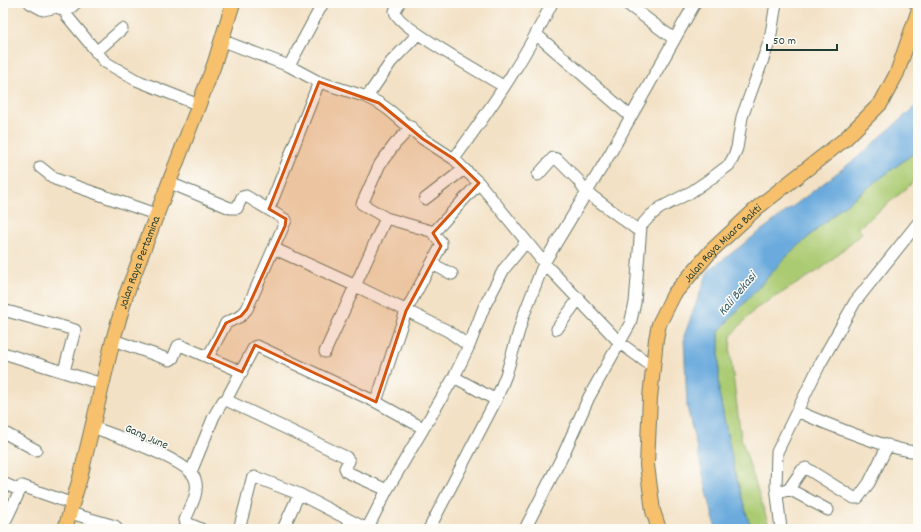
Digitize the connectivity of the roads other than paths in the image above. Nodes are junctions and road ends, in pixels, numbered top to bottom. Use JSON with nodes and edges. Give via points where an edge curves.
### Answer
{"nodes":[{"id":1,"x":30,"y":3,"type":"edge"},
{"id":2,"x":76,"y":3,"type":"edge"},
{"id":3,"x":233,"y":3,"type":"edge"},
{"id":4,"x":323,"y":3,"type":"edge"},
{"id":5,"x":399,"y":3,"type":"edge"},
{"id":6,"x":552,"y":3,"type":"edge"},
{"id":7,"x":626,"y":3,"type":"edge"},
{"id":8,"x":695,"y":3,"type":"edge"},
{"id":9,"x":776,"y":3,"type":"edge"},
{"id":10,"x":914,"y":3,"type":"edge"},
{"id":11,"x":918,"y":5,"type":"edge"},
{"id":12,"x":639,"y":7,"type":"edge"},
{"id":13,"x":66,"y":12,"type":"junction"},
{"id":14,"x":918,"y":12,"type":"edge"},
{"id":15,"x":122,"y":29,"type":"dead end"},
{"id":16,"x":418,"y":34,"type":"junction"},
{"id":17,"x":537,"y":35,"type":"junction"},
{"id":18,"x":674,"y":39,"type":"junction"},
{"id":19,"x":221,"y":40,"type":"junction"},
{"id":20,"x":96,"y":52,"type":"junction"},
{"id":21,"x":289,"y":66,"type":"junction"},
{"id":22,"x":319,"y":82,"type":"junction"},
{"id":23,"x":503,"y":86,"type":"junction"},
{"id":24,"x":367,"y":97,"type":"junction"},
{"id":25,"x":199,"y":105,"type":"junction"},
{"id":26,"x":630,"y":116,"type":"junction"},
{"id":27,"x":411,"y":127,"type":"junction"},
{"id":28,"x":454,"y":159,"type":"junction"},
{"id":29,"x":40,"y":167,"type":"dead end"},
{"id":30,"x":464,"y":168,"type":"junction"},
{"id":31,"x":538,"y":175,"type":"dead end"},
{"id":32,"x":170,"y":183,"type":"junction"},
{"id":33,"x":479,"y":183,"type":"junction"},
{"id":34,"x":585,"y":191,"type":"junction"},
{"id":35,"x":425,"y":199,"type":"dead end"},
{"id":36,"x":269,"y":208,"type":"junction"},
{"id":37,"x":158,"y":215,"type":"junction"},
{"id":38,"x":386,"y":218,"type":"junction"},
{"id":39,"x":918,"y":223,"type":"edge"},
{"id":40,"x":639,"y":231,"type":"junction"},
{"id":41,"x":432,"y":232,"type":"junction"},
{"id":42,"x":526,"y":242,"type":"junction"},
{"id":43,"x":275,"y":249,"type":"junction"},
{"id":44,"x":544,"y":263,"type":"junction"},
{"id":45,"x":432,"y":264,"type":"junction"},
{"id":46,"x":452,"y":274,"type":"dead end"},
{"id":47,"x":356,"y":286,"type":"junction"},
{"id":48,"x":579,"y":298,"type":"junction"},
{"id":49,"x":3,"y":310,"type":"edge"},
{"id":50,"x":406,"y":311,"type":"junction"},
{"id":51,"x":556,"y":329,"type":"dead end"},
{"id":52,"x":113,"y":340,"type":"junction"},
{"id":53,"x":469,"y":346,"type":"junction"},
{"id":54,"x":624,"y":346,"type":"junction"},
{"id":55,"x":325,"y":352,"type":"dead end"},
{"id":56,"x":3,"y":353,"type":"edge"},
{"id":57,"x":208,"y":357,"type":"junction"},
{"id":58,"x":653,"y":367,"type":"junction"},
{"id":59,"x":64,"y":371,"type":"junction"},
{"id":60,"x":242,"y":372,"type":"junction"},
{"id":61,"x":454,"y":377,"type":"junction"},
{"id":62,"x":102,"y":384,"type":"junction"},
{"id":63,"x":226,"y":400,"type":"junction"},
{"id":64,"x":496,"y":400,"type":"junction"},
{"id":65,"x":376,"y":402,"type":"junction"},
{"id":66,"x":796,"y":411,"type":"junction"},
{"id":67,"x":92,"y":427,"type":"junction"},
{"id":68,"x":423,"y":428,"type":"junction"},
{"id":69,"x":3,"y":432,"type":"edge"},
{"id":70,"x":888,"y":445,"type":"junction"},
{"id":71,"x":36,"y":450,"type":"dead end"},
{"id":72,"x":918,"y":451,"type":"edge"},
{"id":73,"x":191,"y":472,"type":"junction"},
{"id":74,"x":3,"y":483,"type":"edge"},
{"id":75,"x":789,"y":489,"type":"junction"},
{"id":76,"x":19,"y":490,"type":"junction"},
{"id":77,"x":387,"y":490,"type":"junction"},
{"id":78,"x":299,"y":494,"type":"junction"},
{"id":79,"x":777,"y":496,"type":"junction"},
{"id":80,"x":72,"y":508,"type":"junction"},
{"id":81,"x":828,"y":510,"type":"dead end"},
{"id":82,"x":3,"y":526,"type":"edge"},
{"id":83,"x":186,"y":526,"type":"edge"},
{"id":84,"x":241,"y":528,"type":"edge"},
{"id":85,"x":65,"y":529,"type":"edge"},
{"id":86,"x":117,"y":529,"type":"edge"},
{"id":87,"x":201,"y":529,"type":"edge"},
{"id":88,"x":283,"y":529,"type":"edge"},
{"id":89,"x":367,"y":529,"type":"edge"},
{"id":90,"x":430,"y":529,"type":"edge"},
{"id":91,"x":525,"y":529,"type":"edge"},
{"id":92,"x":659,"y":529,"type":"edge"},
{"id":93,"x":781,"y":529,"type":"edge"}],
"edges":[{"from":1,"to":13,"type":"street","via":[[43,10],[58,7]]},
{"from":2,"to":13,"type":"street"},
{"from":3,"to":19,"type":"main road","name":"Jalan Raya Pertamina"},
{"from":4,"to":21,"type":"street"},
{"from":5,"to":16,"type":"street","via":[[395,16]]},
{"from":6,"to":17,"type":"street"},
{"from":7,"to":12,"type":"street"},
{"from":8,"to":18,"type":"street"},
{"from":9,"to":40,"type":"street","via":[[770,40],[742,117],[737,148],[731,161],[702,185],[650,216]]},
{"from":10,"to":11,"type":"street"},
{"from":12,"to":18,"type":"street"},
{"from":13,"to":20,"type":"street"},
{"from":14,"to":58,"type":"main road","name":"Jalan Raya Muara Bakti","via":[[897,73],[881,103],[845,139],[756,208],[678,289],[659,324]]},
{"from":15,"to":20,"type":"street"},
{"from":16,"to":23,"type":"street"},
{"from":16,"to":24,"type":"street","via":[[391,62]]},
{"from":17,"to":23,"type":"street"},
{"from":17,"to":26,"type":"street"},
{"from":18,"to":26,"type":"street"},
{"from":19,"to":21,"type":"street"},
{"from":19,"to":25,"type":"main road","name":"Jalan Raya Pertamina"},
{"from":20,"to":25,"type":"street","via":[[105,62],[124,74]]},
{"from":21,"to":22,"type":"street"},
{"from":22,"to":24,"type":"street"},
{"from":22,"to":36,"type":"street"},
{"from":23,"to":28,"type":"street"},
{"from":24,"to":27,"type":"street"},
{"from":25,"to":32,"type":"main road","name":"Jalan Raya Pertamina"},
{"from":26,"to":34,"type":"street"},
{"from":27,"to":28,"type":"street","via":[[423,139]]},
{"from":27,"to":38,"type":"street","via":[[384,158],[362,201],[363,205]]},
{"from":28,"to":30,"type":"street"},
{"from":29,"to":37,"type":"street","via":[[54,179]]},
{"from":30,"to":33,"type":"street"},
{"from":30,"to":35,"type":"street"},
{"from":31,"to":34,"type":"street","via":[[555,158],[578,180]]},
{"from":32,"to":36,"type":"street","via":[[230,208],[237,208],[244,196]]},
{"from":32,"to":37,"type":"main road","name":"Jalan Raya Pertamina"},
{"from":33,"to":41,"type":"street"},
{"from":33,"to":42,"type":"street"},
{"from":34,"to":40,"type":"street"},
{"from":34,"to":44,"type":"street"},
{"from":36,"to":43,"type":"street","via":[[286,220]]},
{"from":37,"to":52,"type":"main road","name":"Jalan Raya Pertamina","via":[[126,295]]},
{"from":38,"to":41,"type":"street"},
{"from":38,"to":47,"type":"street"},
{"from":39,"to":66,"type":"street","via":[[855,302]]},
{"from":40,"to":54,"type":"street","via":[[634,313]]},
{"from":41,"to":45,"type":"street","via":[[442,244]]},
{"from":42,"to":44,"type":"street"},
{"from":42,"to":53,"type":"street","via":[[504,269],[484,306]]},
{"from":43,"to":47,"type":"street"},
{"from":43,"to":57,"type":"street","via":[[247,308],[241,316],[226,323]]},
{"from":44,"to":48,"type":"street"},
{"from":44,"to":64,"type":"street"},
{"from":45,"to":46,"type":"street"},
{"from":45,"to":50,"type":"street"},
{"from":47,"to":50,"type":"street"},
{"from":47,"to":55,"type":"street"},
{"from":48,"to":51,"type":"street"},
{"from":48,"to":54,"type":"street"},
{"from":49,"to":59,"type":"street","via":[[75,330]]},
{"from":50,"to":53,"type":"street","via":[[448,331]]},
{"from":50,"to":65,"type":"street"},
{"from":52,"to":57,"type":"street","via":[[170,360],[179,345]]},
{"from":52,"to":62,"type":"main road","name":"Jalan Raya Pertamina"},
{"from":53,"to":61,"type":"street"},
{"from":54,"to":58,"type":"street"},
{"from":54,"to":91,"type":"street","via":[[589,397]]},
{"from":56,"to":59,"type":"street"},
{"from":57,"to":60,"type":"street"},
{"from":58,"to":92,"type":"main road","name":"Jalan Raya Muara Bakti","via":[[646,465],[653,511]]},
{"from":59,"to":62,"type":"street"},
{"from":60,"to":63,"type":"street"},
{"from":60,"to":65,"type":"street","via":[[254,347],[257,346]]},
{"from":61,"to":64,"type":"street"},
{"from":61,"to":68,"type":"street"},
{"from":62,"to":67,"type":"main road","name":"Jalan Raya Pertamina"},
{"from":63,"to":73,"type":"street","via":[[214,416]]},
{"from":63,"to":77,"type":"street","via":[[346,457],[347,472]]},
{"from":64,"to":90,"type":"street"},
{"from":65,"to":68,"type":"street"},
{"from":66,"to":70,"type":"street"},
{"from":66,"to":79,"type":"street","via":[[777,452]]},
{"from":67,"to":73,"type":"street","name":"Gang June","via":[[151,449]]},
{"from":67,"to":80,"type":"main road","name":"Jalan Raya Pertamina"},
{"from":68,"to":77,"type":"street"},
{"from":69,"to":71,"type":"street"},
{"from":70,"to":72,"type":"street","via":[[912,453]]},
{"from":70,"to":75,"type":"street","via":[[869,483],[858,498],[806,468]]},
{"from":73,"to":83,"type":"street","via":[[196,480],[194,499],[185,520]]},
{"from":74,"to":76,"type":"street"},
{"from":75,"to":79,"type":"street"},
{"from":75,"to":81,"type":"street"},
{"from":76,"to":80,"type":"street","via":[[23,486]]},
{"from":76,"to":82,"type":"street"},
{"from":77,"to":89,"type":"street"},
{"from":78,"to":84,"type":"street","via":[[255,477],[252,479]]},
{"from":78,"to":88,"type":"street"},
{"from":78,"to":89,"type":"street"},
{"from":79,"to":93,"type":"street"},
{"from":80,"to":85,"type":"main road","name":"Jalan Raya Pertamina"},
{"from":80,"to":86,"type":"street"},
{"from":83,"to":87,"type":"street"}]}
